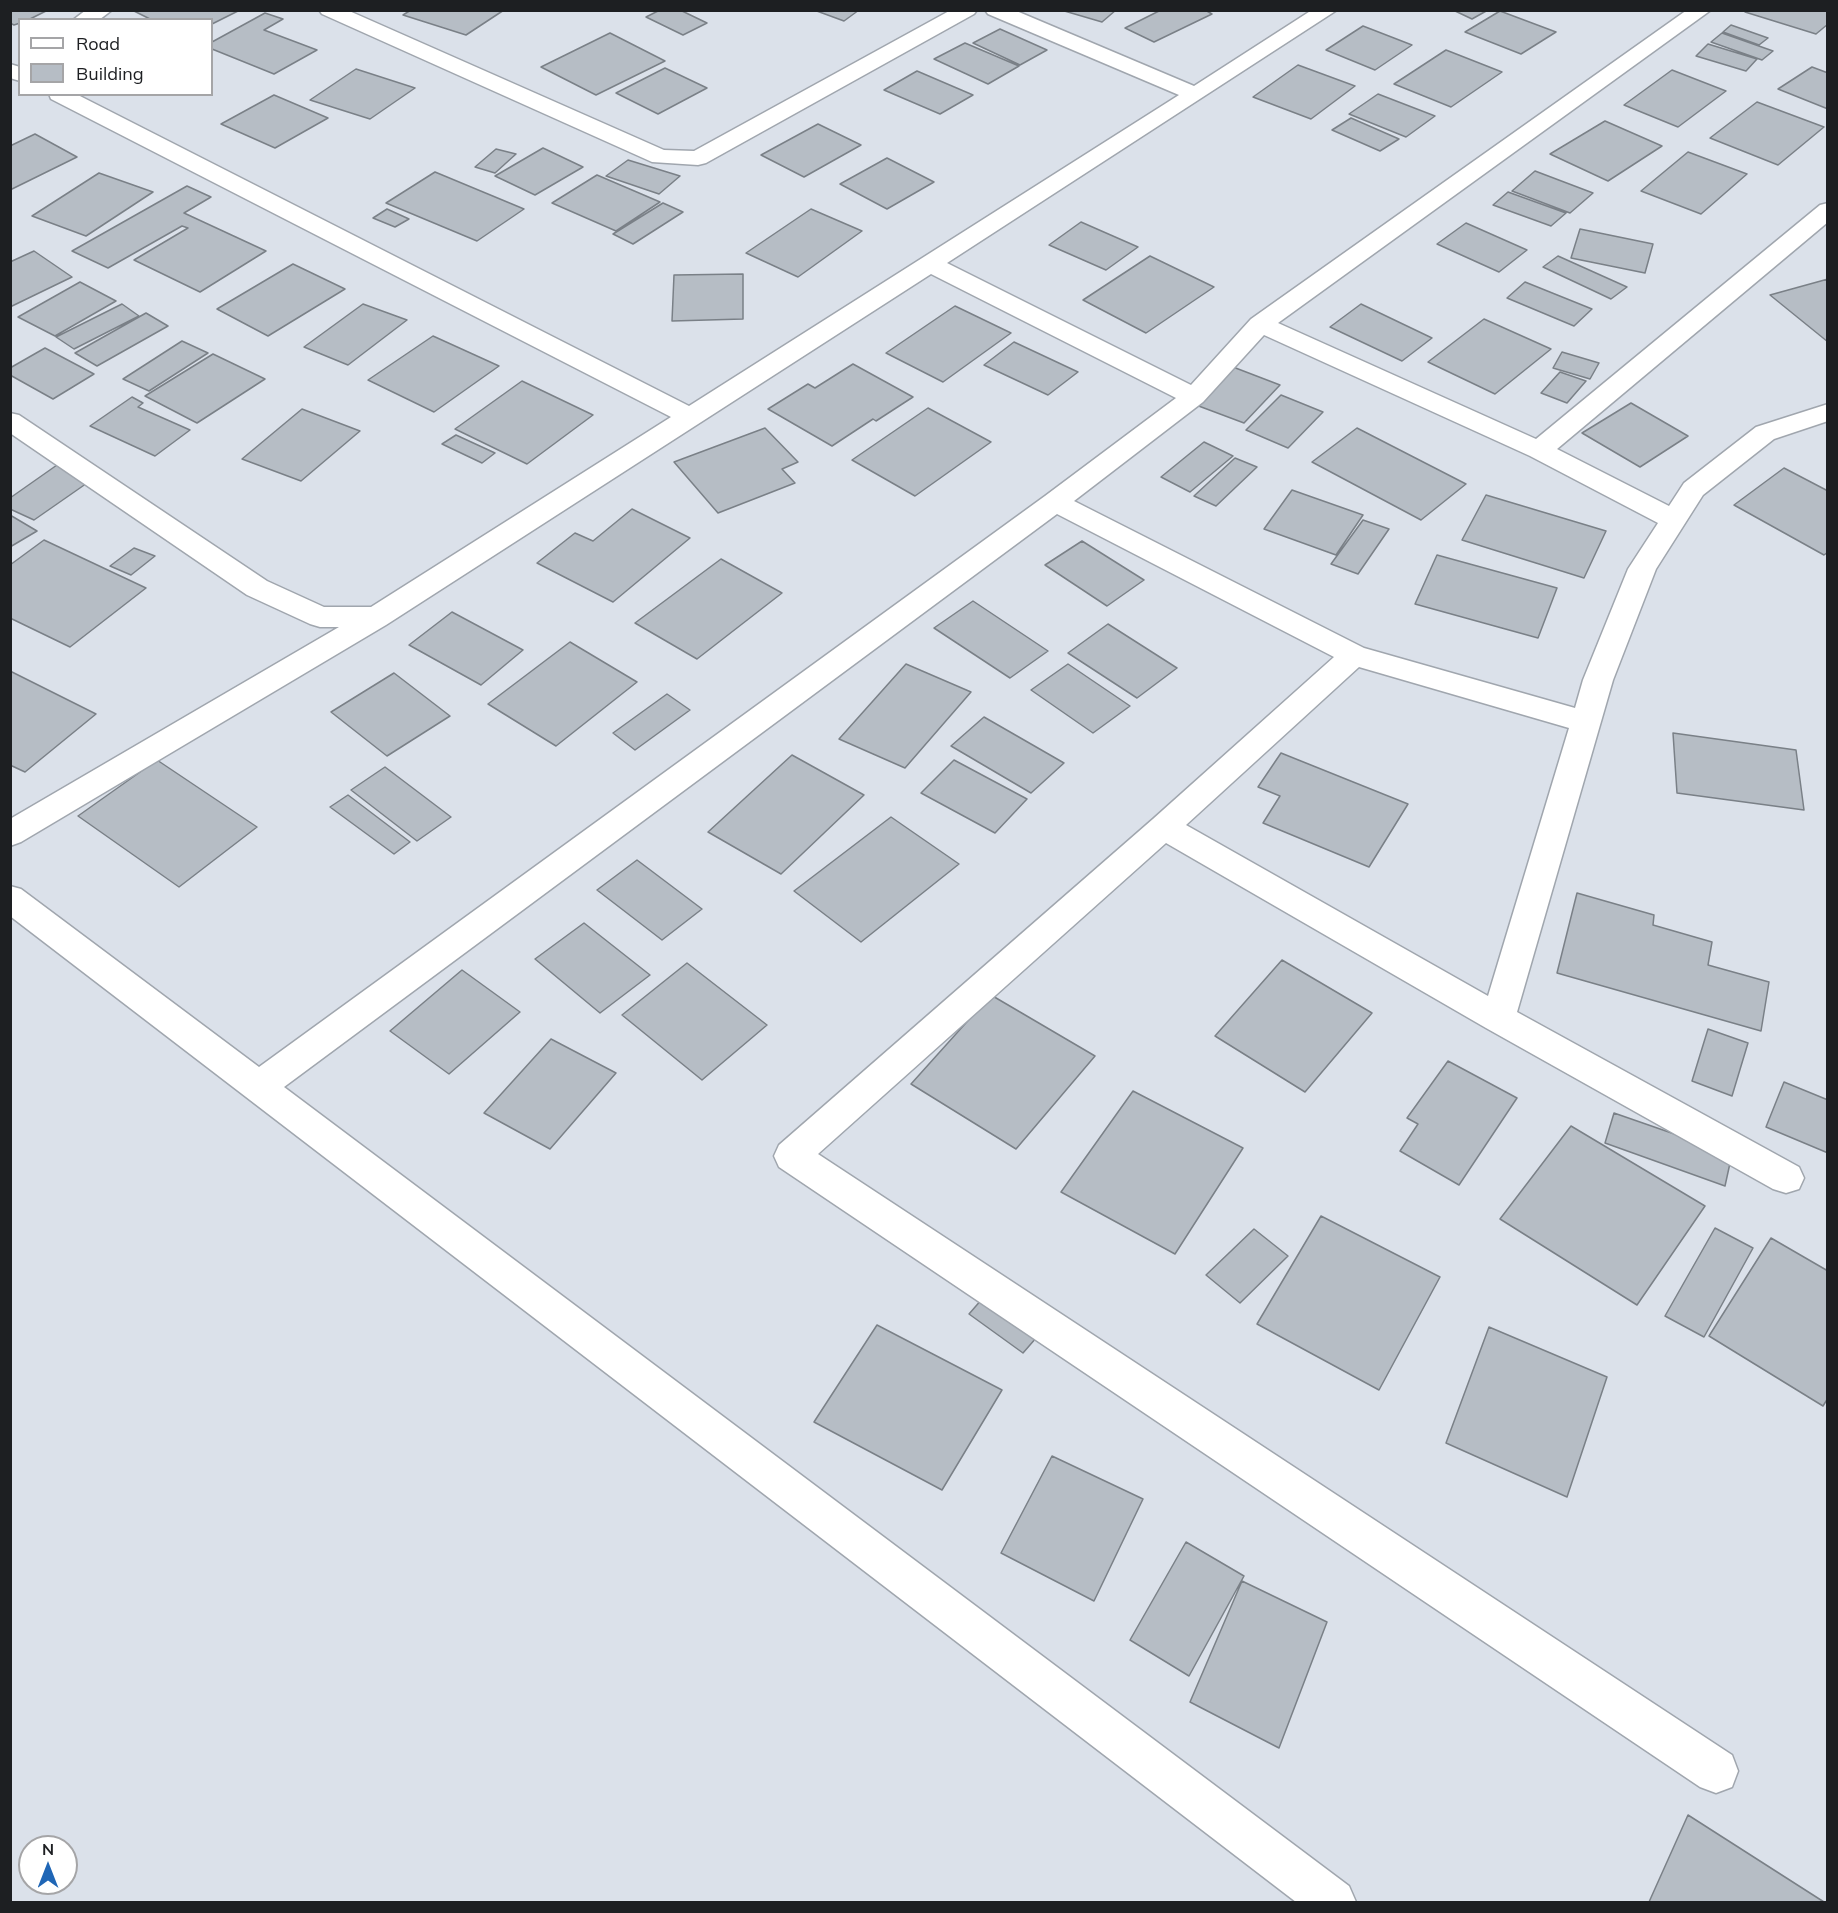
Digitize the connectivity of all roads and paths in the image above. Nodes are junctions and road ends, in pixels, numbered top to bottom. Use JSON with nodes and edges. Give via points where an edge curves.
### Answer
{"nodes":[{"id":1,"x":102,"y":10,"type":"edge"},
{"id":2,"x":329,"y":10,"type":"edge"},
{"id":3,"x":967,"y":10,"type":"edge"},
{"id":4,"x":995,"y":10,"type":"edge"},
{"id":5,"x":1327,"y":10,"type":"edge"},
{"id":6,"x":1701,"y":10,"type":"edge"},
{"id":7,"x":87,"y":18,"type":"edge"},
{"id":8,"x":1196,"y":94,"type":"junction"},
{"id":9,"x":63,"y":96,"type":"edge"},
{"id":10,"x":1827,"y":210,"type":"edge"},
{"id":11,"x":930,"y":264,"type":"junction"},
{"id":12,"x":1260,"y":324,"type":"junction"},
{"id":13,"x":1194,"y":397,"type":"junction"},
{"id":14,"x":1827,"y":412,"type":"edge"},
{"id":15,"x":691,"y":417,"type":"junction"},
{"id":16,"x":10,"y":421,"type":"edge"},
{"id":17,"x":1539,"y":450,"type":"junction"},
{"id":18,"x":1055,"y":502,"type":"junction"},
{"id":19,"x":1674,"y":520,"type":"junction"},
{"id":20,"x":377,"y":617,"type":"junction"},
{"id":21,"x":1354,"y":655,"type":"junction"},
{"id":22,"x":1585,"y":722,"type":"junction"},
{"id":23,"x":1164,"y":827,"type":"junction"},
{"id":24,"x":10,"y":834,"type":"edge"},
{"id":25,"x":10,"y":898,"type":"edge"},
{"id":26,"x":1498,"y":1018,"type":"junction"},
{"id":27,"x":259,"y":1086,"type":"junction"},
{"id":28,"x":1786,"y":1178,"type":"dead end"},
{"id":29,"x":1716,"y":1771,"type":"dead end"},
{"id":30,"x":1333,"y":1902,"type":"edge"}],
"edges":[{"from":1,"to":7,"type":"street"},
{"from":2,"to":3,"type":"street","via":[[660,157],[698,158]]},
{"from":4,"to":8,"type":"street"},
{"from":5,"to":8,"type":"street"},
{"from":6,"to":12,"type":"street"},
{"from":8,"to":11,"type":"street"},
{"from":9,"to":15,"type":"street"},
{"from":10,"to":17,"type":"street"},
{"from":11,"to":13,"type":"street"},
{"from":11,"to":15,"type":"street"},
{"from":12,"to":13,"type":"street"},
{"from":12,"to":17,"type":"street"},
{"from":13,"to":18,"type":"street"},
{"from":14,"to":19,"type":"street","via":[[1765,433],[1693,489]]},
{"from":15,"to":20,"type":"street"},
{"from":16,"to":20,"type":"street","via":[[257,588],[320,617]]},
{"from":17,"to":19,"type":"street"},
{"from":18,"to":21,"type":"street"},
{"from":18,"to":27,"type":"street"},
{"from":19,"to":22,"type":"street","via":[[1642,569]]},
{"from":20,"to":24,"type":"street"},
{"from":21,"to":22,"type":"street"},
{"from":21,"to":23,"type":"street"},
{"from":22,"to":26,"type":"street"},
{"from":23,"to":26,"type":"street"},
{"from":23,"to":29,"type":"street","via":[[792,1156]]},
{"from":25,"to":27,"type":"street"},
{"from":26,"to":28,"type":"street"},
{"from":27,"to":30,"type":"street"}]}
